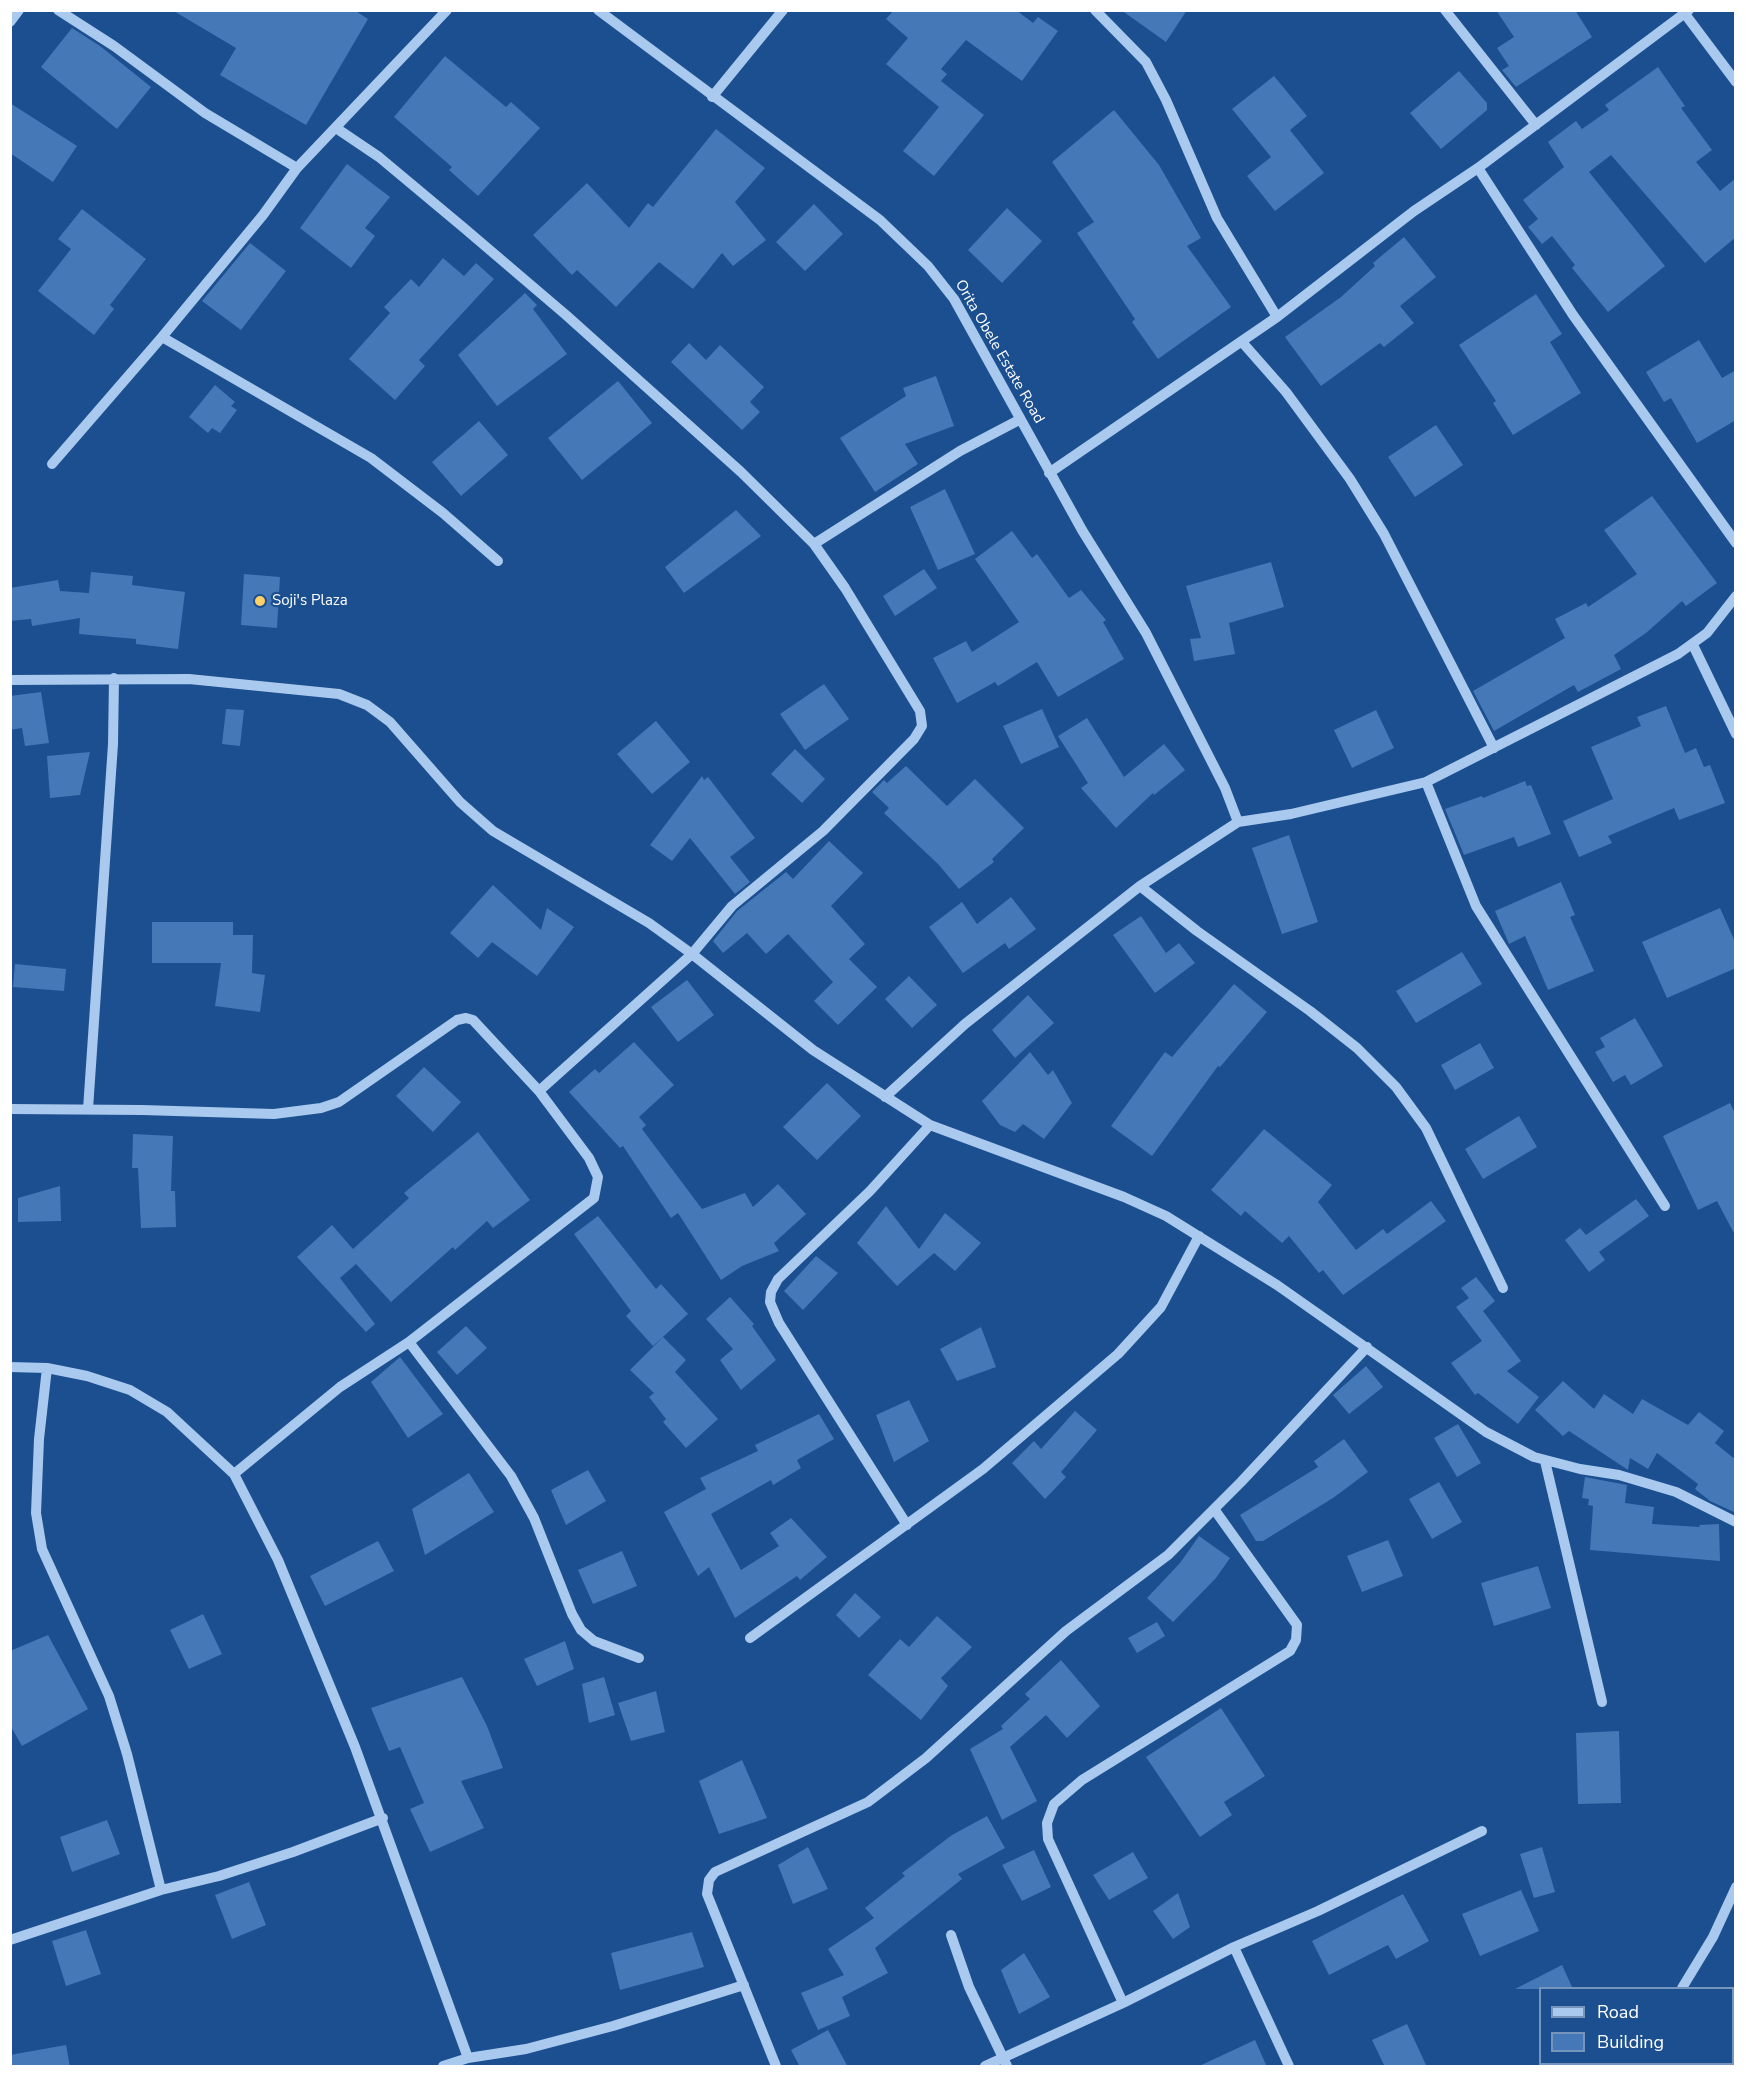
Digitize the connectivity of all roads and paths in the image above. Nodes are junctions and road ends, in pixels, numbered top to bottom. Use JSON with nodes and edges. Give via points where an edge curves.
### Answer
{"nodes":[{"id":1,"x":19,"y":10,"type":"edge"},
{"id":2,"x":58,"y":10,"type":"edge"},
{"id":3,"x":447,"y":10,"type":"edge"},
{"id":4,"x":598,"y":10,"type":"edge"},
{"id":5,"x":783,"y":10,"type":"edge"},
{"id":6,"x":1095,"y":10,"type":"edge"},
{"id":7,"x":1445,"y":10,"type":"edge"},
{"id":8,"x":1687,"y":12,"type":"edge"},
{"id":9,"x":10,"y":22,"type":"edge"},
{"id":10,"x":1736,"y":82,"type":"edge"},
{"id":11,"x":712,"y":97,"type":"junction"},
{"id":12,"x":1536,"y":125,"type":"junction"},
{"id":13,"x":336,"y":128,"type":"junction"},
{"id":14,"x":297,"y":168,"type":"junction"},
{"id":15,"x":1478,"y":168,"type":"junction"},
{"id":16,"x":1277,"y":317,"type":"junction"},
{"id":17,"x":162,"y":338,"type":"junction"},
{"id":18,"x":1242,"y":342,"type":"junction"},
{"id":19,"x":1019,"y":420,"type":"junction"},
{"id":20,"x":52,"y":464,"type":"dead end"},
{"id":21,"x":1049,"y":473,"type":"junction"},
{"id":22,"x":1736,"y":543,"type":"edge"},
{"id":23,"x":814,"y":544,"type":"junction"},
{"id":24,"x":498,"y":561,"type":"dead end"},
{"id":25,"x":1736,"y":596,"type":"edge"},
{"id":26,"x":1693,"y":645,"type":"junction"},
{"id":27,"x":114,"y":678,"type":"junction"},
{"id":28,"x":10,"y":680,"type":"edge"},
{"id":29,"x":1736,"y":734,"type":"edge"},
{"id":30,"x":1494,"y":748,"type":"junction"},
{"id":31,"x":1426,"y":782,"type":"junction"},
{"id":32,"x":1238,"y":822,"type":"junction"},
{"id":33,"x":1140,"y":886,"type":"junction"},
{"id":34,"x":692,"y":954,"type":"junction"},
{"id":35,"x":539,"y":1091,"type":"junction"},
{"id":36,"x":885,"y":1097,"type":"junction"},
{"id":37,"x":10,"y":1109,"type":"edge"},
{"id":38,"x":88,"y":1109,"type":"junction"},
{"id":39,"x":930,"y":1125,"type":"junction"},
{"id":40,"x":1665,"y":1206,"type":"dead end"},
{"id":41,"x":1199,"y":1236,"type":"junction"},
{"id":42,"x":1503,"y":1288,"type":"dead end"},
{"id":43,"x":410,"y":1342,"type":"junction"},
{"id":44,"x":1367,"y":1347,"type":"junction"},
{"id":45,"x":10,"y":1367,"type":"edge"},
{"id":46,"x":47,"y":1368,"type":"junction"},
{"id":47,"x":1545,"y":1461,"type":"junction"},
{"id":48,"x":234,"y":1474,"type":"junction"},
{"id":49,"x":1214,"y":1509,"type":"junction"},
{"id":50,"x":1736,"y":1522,"type":"edge"},
{"id":51,"x":907,"y":1524,"type":"junction"},
{"id":52,"x":750,"y":1638,"type":"dead end"},
{"id":53,"x":639,"y":1658,"type":"dead end"},
{"id":54,"x":1602,"y":1702,"type":"dead end"},
{"id":55,"x":383,"y":1818,"type":"junction"},
{"id":56,"x":1482,"y":1831,"type":"dead end"},
{"id":57,"x":1736,"y":1887,"type":"edge"},
{"id":58,"x":161,"y":1890,"type":"junction"},
{"id":59,"x":951,"y":1935,"type":"dead end"},
{"id":60,"x":10,"y":1940,"type":"edge"},
{"id":61,"x":1234,"y":1947,"type":"junction"},
{"id":62,"x":744,"y":1985,"type":"junction"},
{"id":63,"x":1683,"y":1987,"type":"edge"},
{"id":64,"x":1123,"y":2003,"type":"junction"},
{"id":65,"x":468,"y":2058,"type":"junction"},
{"id":66,"x":1004,"y":2062,"type":"edge"},
{"id":67,"x":443,"y":2067,"type":"edge"},
{"id":68,"x":776,"y":2067,"type":"edge"},
{"id":69,"x":985,"y":2067,"type":"edge"},
{"id":70,"x":1289,"y":2067,"type":"edge"}],
"edges":[{"from":1,"to":9,"type":"street"},
{"from":2,"to":14,"type":"street","via":[[205,113]]},
{"from":3,"to":13,"type":"street"},
{"from":4,"to":11,"type":"street","name":"Orita Obele Estate Road"},
{"from":5,"to":11,"type":"street"},
{"from":6,"to":16,"type":"street","via":[[1146,62],[1217,218]]},
{"from":7,"to":12,"type":"street"},
{"from":8,"to":10,"type":"street"},
{"from":8,"to":12,"type":"street"},
{"from":11,"to":19,"type":"street","name":"Orita Obele Estate Road","via":[[880,220],[928,266],[954,299]]},
{"from":12,"to":15,"type":"street"},
{"from":13,"to":14,"type":"street"},
{"from":13,"to":23,"type":"street","via":[[379,158],[566,315],[741,472]]},
{"from":14,"to":17,"type":"street"},
{"from":15,"to":16,"type":"street","via":[[1414,211]]},
{"from":15,"to":22,"type":"street","via":[[1573,315]]},
{"from":16,"to":18,"type":"street"},
{"from":17,"to":20,"type":"street"},
{"from":17,"to":24,"type":"street","via":[[371,458]]},
{"from":18,"to":21,"type":"street"},
{"from":18,"to":30,"type":"street","via":[[1286,392],[1350,479],[1384,534]]},
{"from":19,"to":21,"type":"street","name":"Orita Obele Estate Road"},
{"from":19,"to":23,"type":"street","via":[[960,452]]},
{"from":21,"to":32,"type":"street","name":"Orita Obele Estate Road","via":[[1146,633],[1226,788]]},
{"from":23,"to":34,"type":"street","via":[[920,711],[922,726],[914,739],[823,831],[719,918]]},
{"from":25,"to":26,"type":"street"},
{"from":26,"to":29,"type":"street"},
{"from":26,"to":30,"type":"street"},
{"from":27,"to":28,"type":"street"},
{"from":27,"to":34,"type":"street","via":[[297,687],[339,694],[367,705],[390,722],[460,802],[493,831],[649,923]]},
{"from":27,"to":38,"type":"street"},
{"from":30,"to":31,"type":"street"},
{"from":31,"to":32,"type":"street","via":[[1291,814]]},
{"from":31,"to":40,"type":"street","via":[[1476,906]]},
{"from":32,"to":33,"type":"street"},
{"from":33,"to":36,"type":"street","via":[[965,1024]]},
{"from":33,"to":42,"type":"street","via":[[1357,1048],[1396,1088],[1426,1128]]},
{"from":34,"to":35,"type":"street"},
{"from":34,"to":36,"type":"street","via":[[804,1043]]},
{"from":35,"to":38,"type":"street","via":[[473,1020],[466,1018],[457,1020],[339,1102],[321,1108],[274,1114]]},
{"from":35,"to":43,"type":"street","via":[[589,1158],[598,1177],[594,1198]]},
{"from":36,"to":39,"type":"street"},
{"from":37,"to":38,"type":"street"},
{"from":39,"to":41,"type":"street","via":[[1124,1197]]},
{"from":39,"to":51,"type":"street","via":[[870,1191],[778,1279],[770,1302],[779,1323]]},
{"from":41,"to":44,"type":"street"},
{"from":41,"to":51,"type":"street","via":[[1161,1307],[1118,1354],[983,1469]]},
{"from":43,"to":48,"type":"street","via":[[340,1387]]},
{"from":43,"to":53,"type":"street","via":[[511,1476],[534,1518],[581,1630],[594,1641]]},
{"from":44,"to":47,"type":"street","via":[[1486,1432]]},
{"from":44,"to":49,"type":"street"},
{"from":45,"to":46,"type":"street"},
{"from":46,"to":48,"type":"street","via":[[130,1390],[167,1412]]},
{"from":46,"to":58,"type":"street","via":[[36,1513],[42,1549],[110,1696]]},
{"from":47,"to":50,"type":"street","via":[[1619,1475],[1676,1492]]},
{"from":47,"to":54,"type":"street"},
{"from":48,"to":55,"type":"street","via":[[278,1560]]},
{"from":49,"to":62,"type":"street","via":[[1168,1555],[1066,1631],[926,1758],[868,1802],[715,1872],[707,1894]]},
{"from":49,"to":64,"type":"street","via":[[1297,1625],[1296,1640],[1290,1651],[1082,1780],[1054,1804],[1047,1823],[1048,1839]]},
{"from":51,"to":52,"type":"street"},
{"from":55,"to":58,"type":"street","via":[[219,1876]]},
{"from":55,"to":65,"type":"street"},
{"from":56,"to":61,"type":"street"},
{"from":57,"to":63,"type":"street","via":[[1713,1937]]},
{"from":58,"to":60,"type":"street"},
{"from":59,"to":66,"type":"street","via":[[969,1987]]},
{"from":61,"to":64,"type":"street"},
{"from":61,"to":70,"type":"street"},
{"from":62,"to":65,"type":"street","via":[[526,2049]]},
{"from":62,"to":68,"type":"street"},
{"from":64,"to":66,"type":"street"},
{"from":65,"to":67,"type":"street"},
{"from":66,"to":69,"type":"street"}]}
